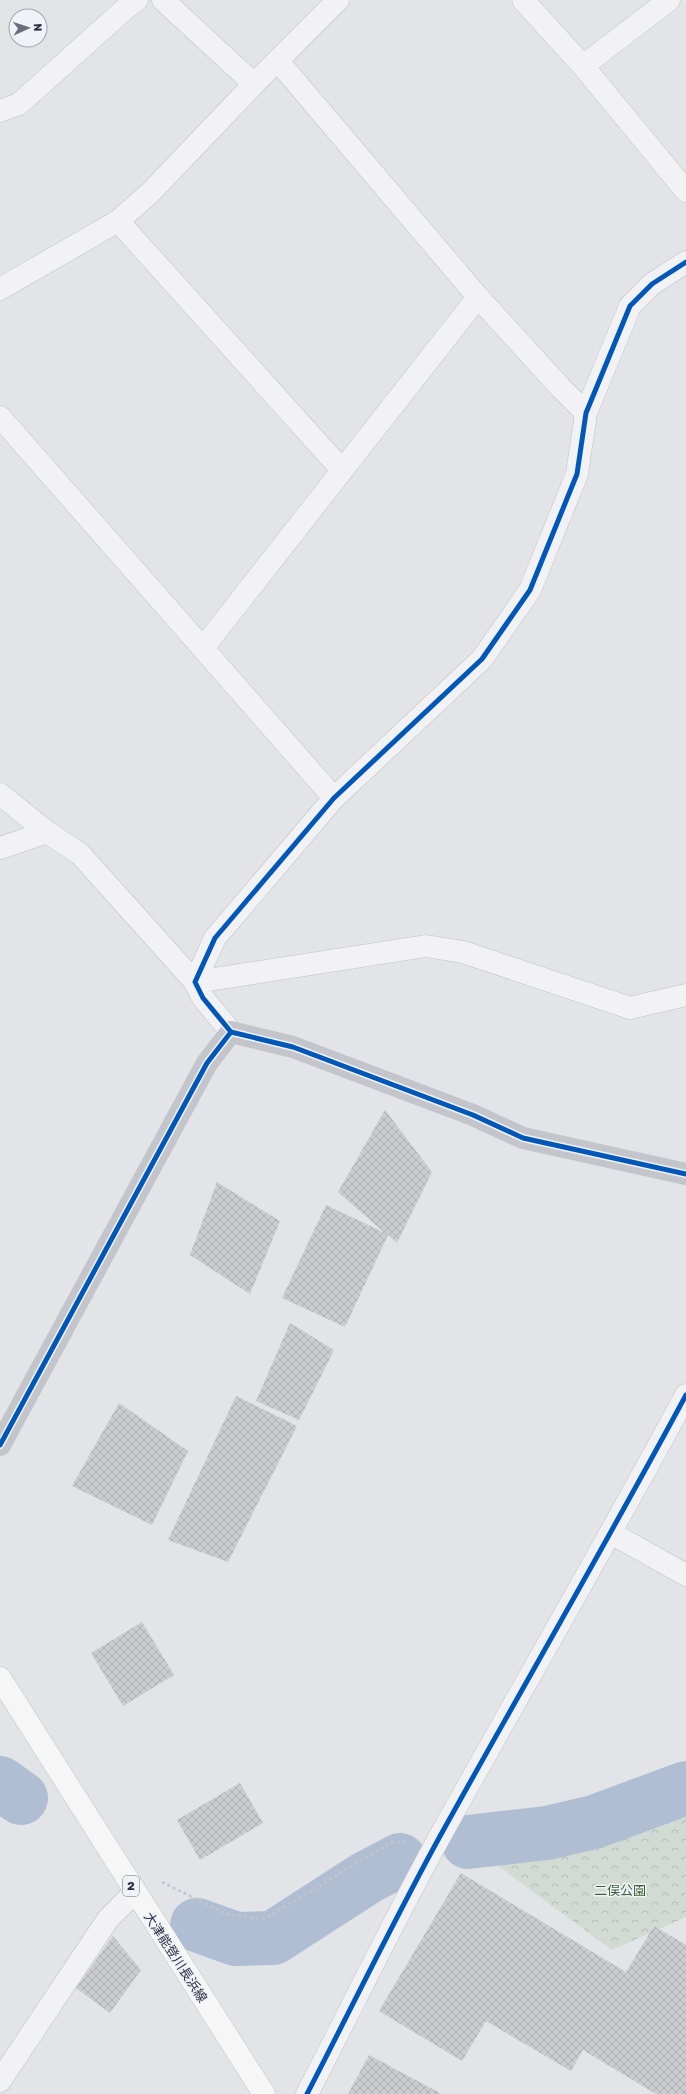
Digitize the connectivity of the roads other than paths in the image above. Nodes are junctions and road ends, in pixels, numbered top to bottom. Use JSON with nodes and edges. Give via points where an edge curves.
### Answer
{"nodes":[{"id":1,"x":137,"y":0,"type":"edge"},
{"id":2,"x":163,"y":0,"type":"edge"},
{"id":3,"x":338,"y":0,"type":"edge"},
{"id":4,"x":523,"y":0,"type":"edge"},
{"id":5,"x":669,"y":0,"type":"edge"},
{"id":6,"x":278,"y":61,"type":"junction"},
{"id":7,"x":584,"y":66,"type":"junction"},
{"id":8,"x":254,"y":84,"type":"junction"},
{"id":9,"x":0,"y":111,"type":"edge"},
{"id":10,"x":686,"y":191,"type":"edge"},
{"id":11,"x":118,"y":220,"type":"junction"},
{"id":12,"x":686,"y":262,"type":"edge"},
{"id":13,"x":0,"y":289,"type":"edge"},
{"id":14,"x":478,"y":297,"type":"junction"},
{"id":15,"x":586,"y":413,"type":"junction"},
{"id":16,"x":0,"y":417,"type":"edge"},
{"id":17,"x":342,"y":470,"type":"junction"},
{"id":18,"x":203,"y":648,"type":"junction"},
{"id":19,"x":0,"y":794,"type":"edge"},
{"id":20,"x":334,"y":798,"type":"junction"},
{"id":21,"x":48,"y":832,"type":"junction"},
{"id":22,"x":0,"y":848,"type":"edge"},
{"id":23,"x":195,"y":982,"type":"junction"},
{"id":24,"x":686,"y":995,"type":"edge"},
{"id":25,"x":232,"y":1032,"type":"junction"},
{"id":26,"x":686,"y":1174,"type":"edge"},
{"id":27,"x":686,"y":1394,"type":"edge"},
{"id":28,"x":0,"y":1445,"type":"edge"},
{"id":29,"x":611,"y":1533,"type":"junction"},
{"id":30,"x":686,"y":1575,"type":"edge"},
{"id":31,"x":0,"y":1678,"type":"edge"},
{"id":32,"x":135,"y":1892,"type":"junction"},
{"id":33,"x":0,"y":2081,"type":"edge"},
{"id":34,"x":264,"y":2094,"type":"edge"},
{"id":35,"x":307,"y":2094,"type":"edge"}],
"edges":[{"from":1,"to":9,"type":"street","via":[[19,104]]},
{"from":2,"to":8,"type":"street"},
{"from":3,"to":6,"type":"street"},
{"from":4,"to":7,"type":"street"},
{"from":5,"to":7,"type":"street"},
{"from":6,"to":8,"type":"street"},
{"from":6,"to":14,"type":"street"},
{"from":7,"to":10,"type":"street"},
{"from":8,"to":11,"type":"street","via":[[150,192]]},
{"from":11,"to":13,"type":"street"},
{"from":11,"to":17,"type":"street"},
{"from":12,"to":15,"type":"street","via":[[652,284],[630,306]]},
{"from":14,"to":15,"type":"street"},
{"from":14,"to":17,"type":"street"},
{"from":15,"to":20,"type":"street","via":[[577,474],[530,590],[482,659]]},
{"from":16,"to":18,"type":"street"},
{"from":17,"to":18,"type":"street"},
{"from":18,"to":20,"type":"street"},
{"from":19,"to":21,"type":"street"},
{"from":20,"to":23,"type":"street","via":[[215,938]]},
{"from":21,"to":22,"type":"street"},
{"from":21,"to":23,"type":"street","via":[[80,854]]},
{"from":23,"to":24,"type":"street","via":[[426,946],[463,952],[630,1008]]},
{"from":23,"to":25,"type":"street","via":[[203,998]]},
{"from":25,"to":26,"type":"street","via":[[293,1047],[473,1115],[523,1138]]},
{"from":25,"to":28,"type":"street","via":[[207,1063]]},
{"from":27,"to":29,"type":"street"},
{"from":29,"to":30,"type":"street"},
{"from":29,"to":35,"type":"street","via":[[438,1841]]},
{"from":31,"to":32,"type":"main road","name":"大津能登川長浜線","number":"2"},
{"from":32,"to":33,"type":"street","via":[[108,1919]]},
{"from":32,"to":34,"type":"main road","name":"大津能登川長浜線","number":"2"}]}
